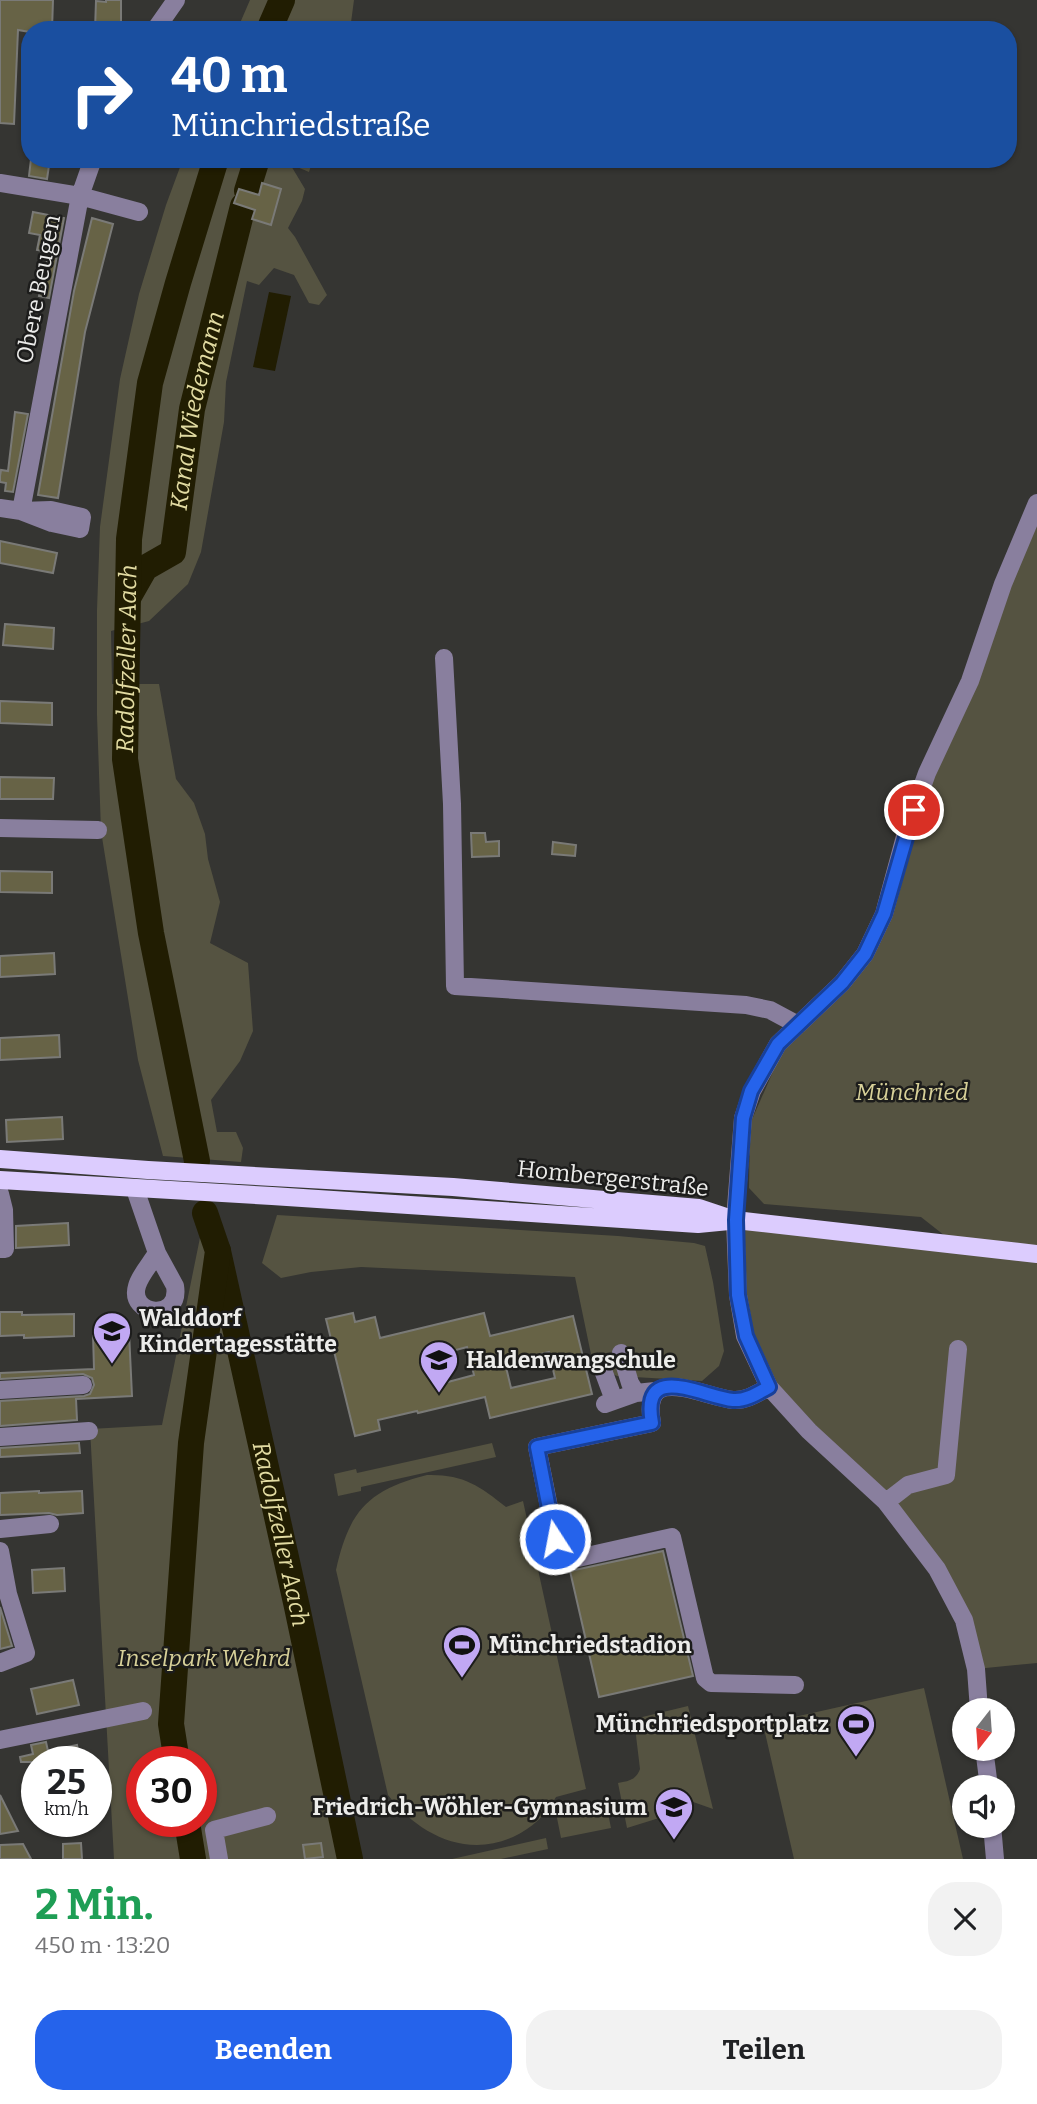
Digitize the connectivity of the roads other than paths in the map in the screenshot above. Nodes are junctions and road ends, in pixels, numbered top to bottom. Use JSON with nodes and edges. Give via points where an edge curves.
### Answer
{"nodes":[{"id":1,"x":176,"y":0,"type":"edge"},
{"id":2,"x":161,"y":21,"type":"edge"},
{"id":3,"x":90,"y":168,"type":"edge"},
{"id":4,"x":0,"y":183,"type":"edge"},
{"id":5,"x":80,"y":196,"type":"junction"},
{"id":6,"x":139,"y":212,"type":"dead end"},
{"id":7,"x":1037,"y":503,"type":"edge"},
{"id":8,"x":0,"y":508,"type":"edge"},
{"id":9,"x":444,"y":658,"type":"dead end"},
{"id":10,"x":0,"y":828,"type":"edge"},
{"id":11,"x":98,"y":830,"type":"dead end"},
{"id":12,"x":798,"y":1026,"type":"junction"},
{"id":13,"x":0,"y":1159,"type":"edge"},
{"id":14,"x":0,"y":1180,"type":"edge"},
{"id":15,"x":142,"y":1189,"type":"junction"},
{"id":16,"x":0,"y":1194,"type":"edge"},
{"id":17,"x":736,"y":1220,"type":"junction"},
{"id":18,"x":0,"y":1249,"type":"edge"},
{"id":19,"x":157,"y":1253,"type":"dead end"},
{"id":20,"x":1037,"y":1254,"type":"edge"},
{"id":21,"x":958,"y":1349,"type":"dead end"},
{"id":22,"x":621,"y":1353,"type":"dead end"},
{"id":23,"x":604,"y":1373,"type":"dead end"},
{"id":24,"x":83,"y":1385,"type":"dead end"},
{"id":25,"x":769,"y":1387,"type":"junction"},
{"id":26,"x":0,"y":1390,"type":"edge"},
{"id":27,"x":656,"y":1391,"type":"junction"},
{"id":28,"x":636,"y":1393,"type":"junction"},
{"id":29,"x":89,"y":1432,"type":"dead end"},
{"id":30,"x":0,"y":1437,"type":"edge"},
{"id":31,"x":886,"y":1502,"type":"junction"},
{"id":32,"x":50,"y":1524,"type":"dead end"},
{"id":33,"x":0,"y":1529,"type":"edge"},
{"id":34,"x":0,"y":1551,"type":"edge"},
{"id":35,"x":0,"y":1663,"type":"edge"},
{"id":36,"x":794,"y":1685,"type":"dead end"},
{"id":37,"x":978,"y":1698,"type":"edge"},
{"id":38,"x":143,"y":1711,"type":"dead end"},
{"id":39,"x":0,"y":1740,"type":"edge"},
{"id":40,"x":267,"y":1816,"type":"dead end"},
{"id":41,"x":993,"y":1838,"type":"edge"},
{"id":42,"x":219,"y":1859,"type":"edge"},
{"id":43,"x":995,"y":1859,"type":"edge"}],
"edges":[{"from":1,"to":2,"type":"street"},
{"from":3,"to":5,"type":"street","name":"Obere Beugen"},
{"from":4,"to":5,"type":"street"},
{"from":5,"to":6,"type":"street"},
{"from":5,"to":8,"type":"street","name":"Obere Beugen","via":[[21,512]]},
{"from":7,"to":12,"type":"street","via":[[1003,583],[970,681],[926,773],[884,914],[865,954]]},
{"from":9,"to":12,"type":"street","via":[[455,986],[746,1005],[770,1010]]},
{"from":10,"to":11,"type":"street"},
{"from":12,"to":17,"type":"street","via":[[778,1044],[751,1091],[743,1118]]},
{"from":13,"to":17,"type":"main road","name":"Hombergerstraße","via":[[453,1187],[699,1208]]},
{"from":14,"to":15,"type":"main road","name":"Hombergerstraße"},
{"from":15,"to":17,"type":"main road","name":"Hombergerstraße","via":[[698,1224]]},
{"from":15,"to":19,"type":"street"},
{"from":16,"to":18,"type":"street","via":[[5,1248]]},
{"from":17,"to":20,"type":"main road"},
{"from":17,"to":25,"type":"street","via":[[738,1295],[746,1336]]},
{"from":21,"to":31,"type":"street","via":[[946,1475],[908,1485]]},
{"from":22,"to":28,"type":"street"},
{"from":23,"to":28,"type":"street","via":[[609,1402]]},
{"from":24,"to":26,"type":"street"},
{"from":25,"to":27,"type":"street","via":[[734,1400],[679,1387]]},
{"from":25,"to":31,"type":"street"},
{"from":27,"to":28,"type":"street"},
{"from":27,"to":36,"type":"street","via":[[652,1423],[537,1447],[560,1562],[672,1537],[705,1678],[711,1683]]},
{"from":29,"to":30,"type":"street"},
{"from":31,"to":37,"type":"street","via":[[937,1569],[964,1620]]},
{"from":32,"to":33,"type":"street"},
{"from":34,"to":35,"type":"street","via":[[26,1653]]},
{"from":38,"to":39,"type":"street"},
{"from":40,"to":42,"type":"street","via":[[214,1830]]},
{"from":41,"to":43,"type":"street"}]}
